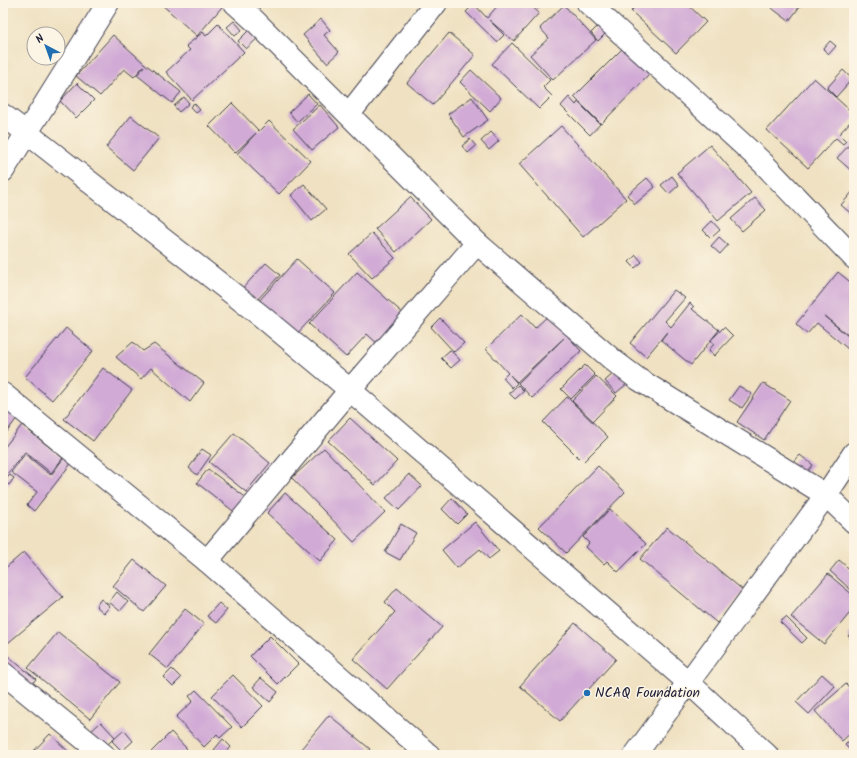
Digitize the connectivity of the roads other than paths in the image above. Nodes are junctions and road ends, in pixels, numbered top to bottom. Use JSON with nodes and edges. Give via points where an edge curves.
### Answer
{"nodes":[{"id":1,"x":108,"y":3,"type":"edge"},
{"id":2,"x":235,"y":3,"type":"edge"},
{"id":3,"x":436,"y":3,"type":"edge"},
{"id":4,"x":588,"y":3,"type":"edge"},
{"id":5,"x":349,"y":114,"type":"junction"},
{"id":6,"x":3,"y":115,"type":"edge"},
{"id":7,"x":27,"y":133,"type":"junction"},
{"id":8,"x":3,"y":171,"type":"edge"},
{"id":9,"x":477,"y":243,"type":"junction"},
{"id":10,"x":854,"y":258,"type":"edge"},
{"id":11,"x":350,"y":390,"type":"junction"},
{"id":12,"x":3,"y":394,"type":"edge"},
{"id":13,"x":854,"y":453,"type":"edge"},
{"id":14,"x":826,"y":495,"type":"junction"},
{"id":15,"x":854,"y":522,"type":"edge"},
{"id":16,"x":207,"y":561,"type":"junction"},
{"id":17,"x":3,"y":673,"type":"edge"},
{"id":18,"x":688,"y":682,"type":"junction"},
{"id":19,"x":104,"y":755,"type":"edge"},
{"id":20,"x":429,"y":755,"type":"edge"},
{"id":21,"x":635,"y":755,"type":"edge"},
{"id":22,"x":767,"y":755,"type":"edge"}],
"edges":[{"from":1,"to":7,"type":"street"},
{"from":2,"to":5,"type":"street"},
{"from":3,"to":5,"type":"street"},
{"from":4,"to":10,"type":"street","via":[[763,163]]},
{"from":5,"to":9,"type":"street"},
{"from":6,"to":7,"type":"street"},
{"from":7,"to":8,"type":"street"},
{"from":7,"to":11,"type":"street"},
{"from":9,"to":11,"type":"street"},
{"from":9,"to":14,"type":"street","via":[[632,375]]},
{"from":11,"to":16,"type":"street"},
{"from":11,"to":18,"type":"street"},
{"from":12,"to":16,"type":"street"},
{"from":13,"to":14,"type":"street"},
{"from":14,"to":15,"type":"street"},
{"from":14,"to":18,"type":"street"},
{"from":16,"to":20,"type":"street"},
{"from":17,"to":19,"type":"street"},
{"from":18,"to":21,"type":"street"},
{"from":18,"to":22,"type":"street"}]}
